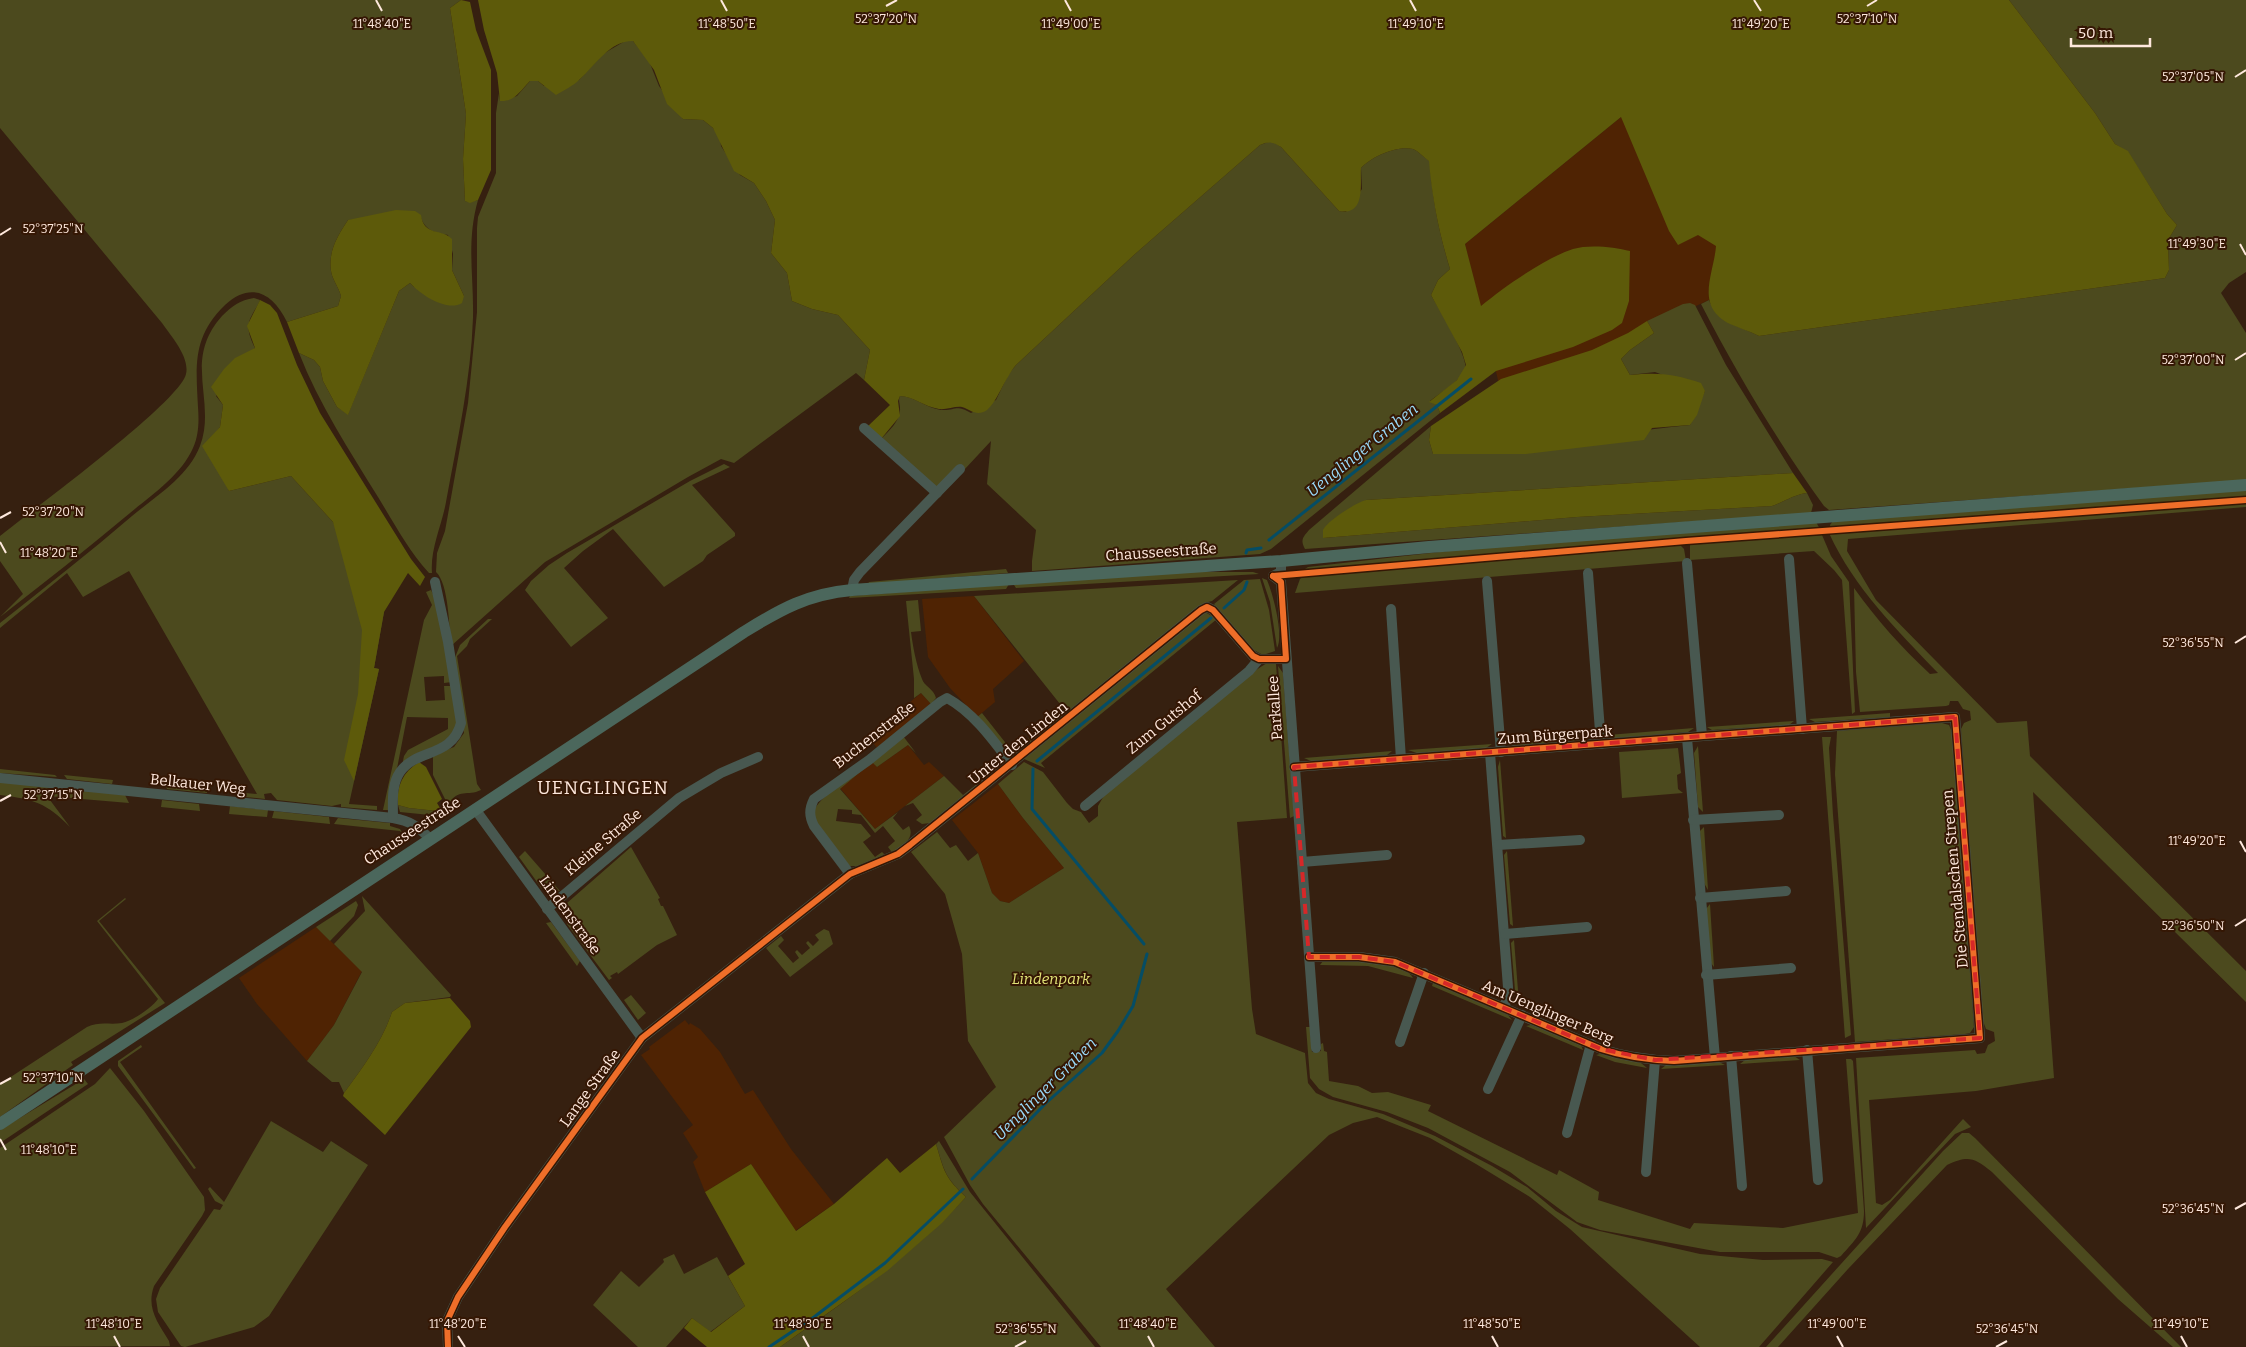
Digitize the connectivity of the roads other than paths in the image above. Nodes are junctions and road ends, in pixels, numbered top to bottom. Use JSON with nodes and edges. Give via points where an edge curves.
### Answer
{"nodes":[{"id":1,"x":864,"y":428,"type":"dead end"},
{"id":2,"x":960,"y":469,"type":"dead end"},
{"id":3,"x":2246,"y":485,"type":"edge"},
{"id":4,"x":937,"y":493,"type":"junction"},
{"id":5,"x":1789,"y":559,"type":"dead end"},
{"id":6,"x":1281,"y":560,"type":"junction"},
{"id":7,"x":1687,"y":563,"type":"dead end"},
{"id":8,"x":1588,"y":573,"type":"dead end"},
{"id":9,"x":1487,"y":581,"type":"dead end"},
{"id":10,"x":435,"y":582,"type":"dead end"},
{"id":11,"x":852,"y":590,"type":"junction"},
{"id":12,"x":1391,"y":610,"type":"dead end"},
{"id":13,"x":1259,"y":659,"type":"junction"},
{"id":14,"x":1286,"y":659,"type":"junction"},
{"id":15,"x":1818,"y":728,"type":"joint"},
{"id":16,"x":1802,"y":729,"type":"junction"},
{"id":17,"x":1702,"y":736,"type":"junction"},
{"id":18,"x":1687,"y":738,"type":"junction"},
{"id":19,"x":1601,"y":744,"type":"junction"},
{"id":20,"x":1496,"y":752,"type":"junction"},
{"id":21,"x":758,"y":757,"type":"dead end"},
{"id":22,"x":1401,"y":759,"type":"junction"},
{"id":23,"x":1012,"y":765,"type":"junction"},
{"id":24,"x":1294,"y":767,"type":"junction"},
{"id":25,"x":0,"y":778,"type":"edge"},
{"id":26,"x":1085,"y":806,"type":"dead end"},
{"id":27,"x":475,"y":809,"type":"junction"},
{"id":28,"x":1779,"y":815,"type":"dead end"},
{"id":29,"x":393,"y":818,"type":"junction"},
{"id":30,"x":1693,"y":820,"type":"junction"},
{"id":31,"x":430,"y":839,"type":"junction"},
{"id":32,"x":1580,"y":840,"type":"dead end"},
{"id":33,"x":1498,"y":845,"type":"junction"},
{"id":34,"x":1387,"y":855,"type":"dead end"},
{"id":35,"x":1302,"y":862,"type":"junction"},
{"id":36,"x":850,"y":874,"type":"junction"},
{"id":37,"x":1786,"y":891,"type":"dead end"},
{"id":38,"x":820,"y":896,"type":"joint"},
{"id":39,"x":1700,"y":898,"type":"junction"},
{"id":40,"x":547,"y":909,"type":"junction"},
{"id":41,"x":1587,"y":927,"type":"dead end"},
{"id":42,"x":1504,"y":934,"type":"junction"},
{"id":43,"x":1309,"y":957,"type":"junction"},
{"id":44,"x":1791,"y":968,"type":"dead end"},
{"id":45,"x":1424,"y":973,"type":"junction"},
{"id":46,"x":1706,"y":975,"type":"junction"},
{"id":47,"x":1504,"y":1007,"type":"junction"},
{"id":48,"x":1522,"y":1015,"type":"junction"},
{"id":49,"x":642,"y":1038,"type":"junction"},
{"id":50,"x":1400,"y":1042,"type":"dead end"},
{"id":51,"x":1591,"y":1044,"type":"junction"},
{"id":52,"x":1843,"y":1047,"type":"joint"},
{"id":53,"x":1316,"y":1048,"type":"dead end"},
{"id":54,"x":1807,"y":1050,"type":"junction"},
{"id":55,"x":1731,"y":1056,"type":"junction"},
{"id":56,"x":1715,"y":1058,"type":"junction"},
{"id":57,"x":1655,"y":1060,"type":"junction"},
{"id":58,"x":1488,"y":1090,"type":"dead end"},
{"id":59,"x":0,"y":1124,"type":"edge"},
{"id":60,"x":1567,"y":1133,"type":"dead end"},
{"id":61,"x":1646,"y":1172,"type":"dead end"},
{"id":62,"x":1818,"y":1180,"type":"dead end"},
{"id":63,"x":1742,"y":1186,"type":"dead end"},
{"id":64,"x":448,"y":1347,"type":"edge"}],
"edges":[{"from":1,"to":4,"type":"street"},
{"from":2,"to":4,"type":"street"},
{"from":3,"to":6,"type":"main road","name":"Chausseestraße"},
{"from":4,"to":11,"type":"street","via":[[860,572]]},
{"from":5,"to":16,"type":"street"},
{"from":6,"to":11,"type":"main road","name":"Chausseestraße"},
{"from":6,"to":14,"type":"street","name":"Parkallee","via":[[1281,572],[1273,576],[1281,582]]},
{"from":7,"to":17,"type":"street"},
{"from":8,"to":19,"type":"street","name":"Zum Bürgerpark"},
{"from":9,"to":20,"type":"street","name":"Zum Bürgerpark"},
{"from":10,"to":29,"type":"street","via":[[460,723],[458,734],[450,743],[412,761],[400,772],[394,785]]},
{"from":11,"to":27,"type":"main road","name":"Chausseestraße","via":[[803,600],[766,618]]},
{"from":12,"to":22,"type":"street"},
{"from":13,"to":14,"type":"street"},
{"from":13,"to":23,"type":"street","name":"Unter den Linden","via":[[1207,607]]},
{"from":13,"to":26,"type":"street","name":"Zum Gutshof","via":[[1249,671]]},
{"from":14,"to":24,"type":"street","name":"Parkallee"},
{"from":15,"to":16,"type":"street","name":"Zum Bürgerpark"},
{"from":15,"to":52,"type":"street","name":"Die Stendalschen Strepen","via":[[1955,717],[1980,1038]]},
{"from":16,"to":17,"type":"street","name":"Zum Bürgerpark"},
{"from":17,"to":18,"type":"street","name":"Zum Bürgerpark"},
{"from":18,"to":19,"type":"street","name":"Zum Bürgerpark"},
{"from":18,"to":30,"type":"street"},
{"from":19,"to":20,"type":"street","name":"Zum Bürgerpark"},
{"from":20,"to":22,"type":"street","name":"Zum Bürgerpark"},
{"from":20,"to":33,"type":"street"},
{"from":21,"to":40,"type":"street","name":"Kleine Straße","via":[[721,773],[679,798]]},
{"from":22,"to":24,"type":"street","name":"Zum Bürgerpark"},
{"from":23,"to":36,"type":"street","name":"Unter den Linden","via":[[898,854]]},
{"from":23,"to":36,"type":"street","name":"Buchenstraße","via":[[960,705],[947,698],[940,702],[814,800],[810,807],[814,826]]},
{"from":24,"to":35,"type":"street","name":"Parkallee"},
{"from":25,"to":29,"type":"street","name":"Belkauer Weg"},
{"from":27,"to":31,"type":"main road","name":"Chausseestraße"},
{"from":27,"to":40,"type":"street","name":"Lindenstraße"},
{"from":28,"to":30,"type":"street"},
{"from":29,"to":31,"type":"street","name":"Belkauer Weg","via":[[408,820]]},
{"from":30,"to":39,"type":"street"},
{"from":31,"to":59,"type":"main road","name":"Chausseestraße"},
{"from":32,"to":33,"type":"street"},
{"from":33,"to":42,"type":"street"},
{"from":34,"to":35,"type":"street"},
{"from":35,"to":43,"type":"street","name":"Parkallee"},
{"from":36,"to":38,"type":"street","name":"Unter den Linden"},
{"from":37,"to":39,"type":"street"},
{"from":38,"to":49,"type":"street","name":"Lange Straße"},
{"from":39,"to":46,"type":"street"},
{"from":40,"to":49,"type":"street","name":"Lindenstraße"},
{"from":41,"to":42,"type":"street"},
{"from":42,"to":47,"type":"street","via":[[1508,987]]},
{"from":43,"to":45,"type":"street","name":"Am Uenglinger Berg","via":[[1359,957],[1395,962]]},
{"from":43,"to":53,"type":"street","name":"Parkallee"},
{"from":44,"to":46,"type":"street"},
{"from":45,"to":47,"type":"street","name":"Am Uenglinger Berg"},
{"from":45,"to":50,"type":"street"},
{"from":46,"to":56,"type":"street"},
{"from":47,"to":48,"type":"street","name":"Am Uenglinger Berg"},
{"from":48,"to":51,"type":"street","name":"Am Uenglinger Berg"},
{"from":48,"to":58,"type":"street","name":"Am Uenglinger Berg"},
{"from":49,"to":64,"type":"street","name":"Lange Straße","via":[[505,1226],[458,1297],[447,1321]]},
{"from":51,"to":57,"type":"street","name":"Am Uenglinger Berg","via":[[1613,1053]]},
{"from":51,"to":60,"type":"street","name":"Am Uenglinger Berg"},
{"from":52,"to":54,"type":"street","name":"Am Uenglinger Berg"},
{"from":54,"to":55,"type":"street","name":"Am Uenglinger Berg"},
{"from":54,"to":62,"type":"street"},
{"from":55,"to":56,"type":"street","name":"Am Uenglinger Berg"},
{"from":55,"to":63,"type":"street"},
{"from":56,"to":57,"type":"street","name":"Am Uenglinger Berg"},
{"from":57,"to":61,"type":"street"}]}
